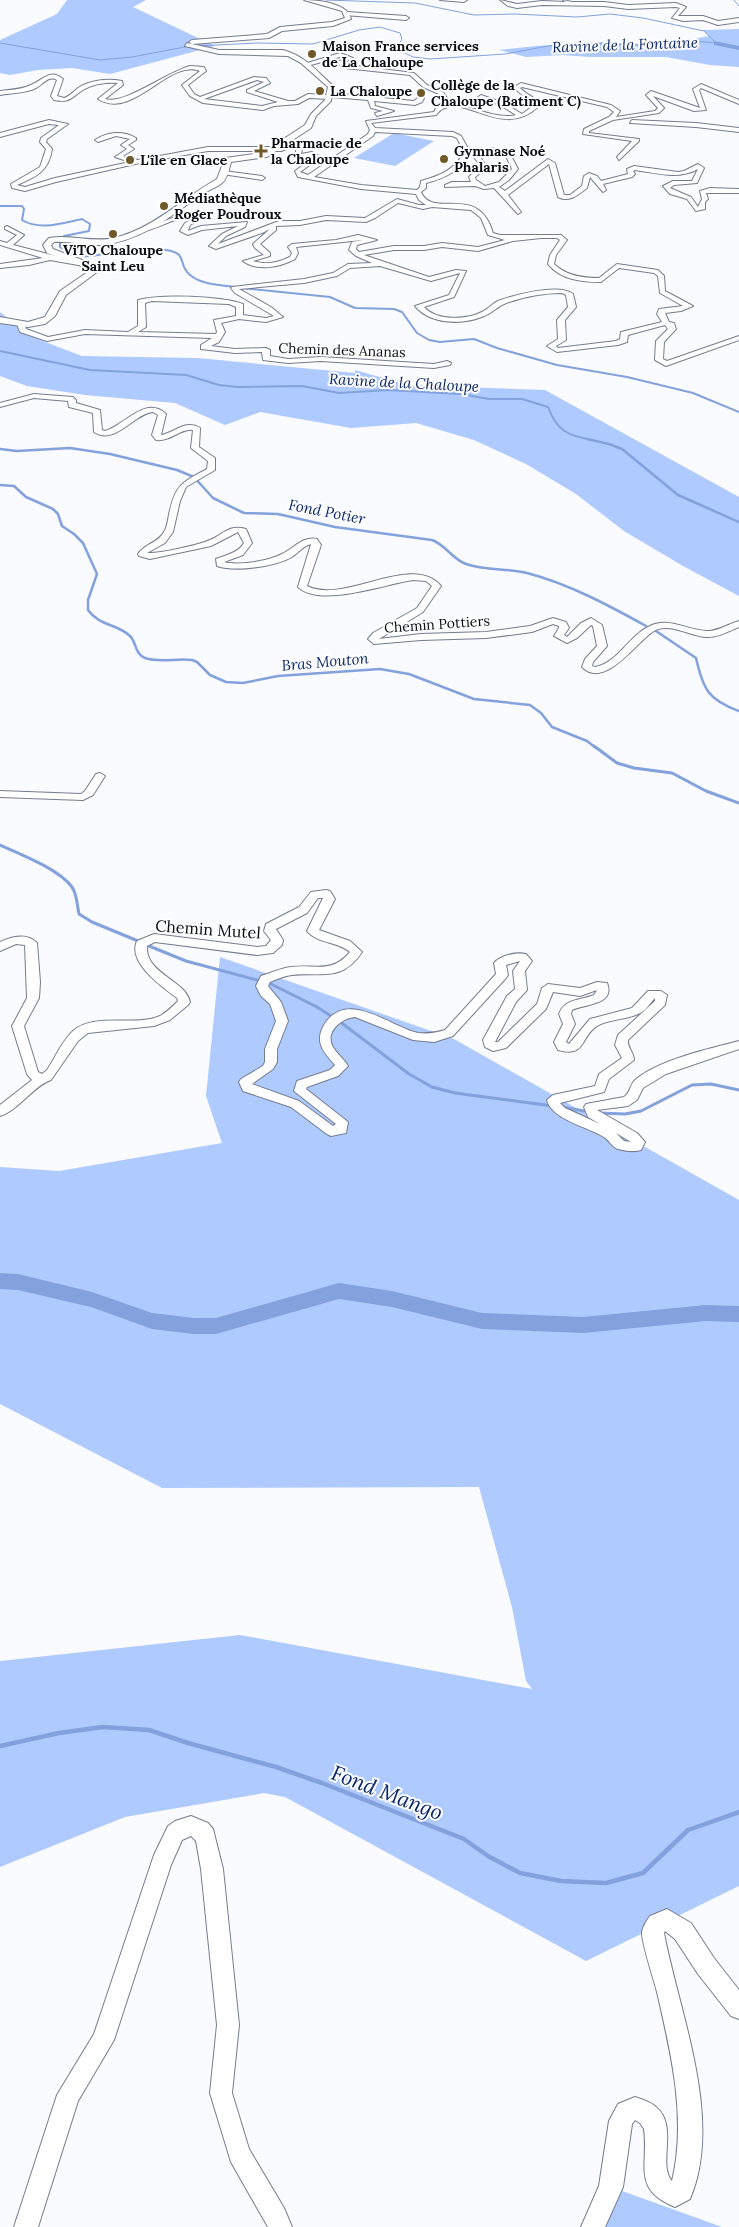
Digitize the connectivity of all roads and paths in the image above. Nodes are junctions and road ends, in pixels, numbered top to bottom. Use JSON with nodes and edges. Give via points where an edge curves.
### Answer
{"nodes":[{"id":1,"x":307,"y":0,"type":"edge"},
{"id":2,"x":443,"y":0,"type":"edge"},
{"id":3,"x":464,"y":0,"type":"edge"},
{"id":4,"x":504,"y":0,"type":"edge"},
{"id":5,"x":568,"y":2,"type":"edge"},
{"id":6,"x":347,"y":14,"type":"junction"},
{"id":7,"x":406,"y":18,"type":"dead end"},
{"id":8,"x":739,"y":20,"type":"edge"},
{"id":9,"x":306,"y":64,"type":"junction"},
{"id":10,"x":0,"y":93,"type":"edge"},
{"id":11,"x":330,"y":96,"type":"junction"},
{"id":12,"x":481,"y":97,"type":"dead end"},
{"id":13,"x":421,"y":98,"type":"dead end"},
{"id":14,"x":200,"y":99,"type":"junction"},
{"id":15,"x":370,"y":99,"type":"junction"},
{"id":16,"x":739,"y":102,"type":"edge"},
{"id":17,"x":288,"y":103,"type":"junction"},
{"id":18,"x":448,"y":104,"type":"junction"},
{"id":19,"x":520,"y":115,"type":"junction"},
{"id":20,"x":609,"y":119,"type":"junction"},
{"id":21,"x":368,"y":122,"type":"junction"},
{"id":22,"x":373,"y":130,"type":"junction"},
{"id":23,"x":739,"y":130,"type":"edge"},
{"id":24,"x":0,"y":135,"type":"edge"},
{"id":25,"x":98,"y":140,"type":"dead end"},
{"id":26,"x":276,"y":149,"type":"junction"},
{"id":27,"x":619,"y":158,"type":"dead end"},
{"id":28,"x":138,"y":162,"type":"junction"},
{"id":29,"x":224,"y":173,"type":"junction"},
{"id":30,"x":448,"y":173,"type":"junction"},
{"id":31,"x":456,"y":174,"type":"dead end"},
{"id":32,"x":465,"y":174,"type":"dead end"},
{"id":33,"x":473,"y":175,"type":"junction"},
{"id":34,"x":262,"y":178,"type":"dead end"},
{"id":35,"x":308,"y":178,"type":"junction"},
{"id":36,"x":599,"y":183,"type":"junction"},
{"id":37,"x":475,"y":184,"type":"junction"},
{"id":38,"x":447,"y":186,"type":"dead end"},
{"id":39,"x":496,"y":187,"type":"junction"},
{"id":40,"x":604,"y":190,"type":"dead end"},
{"id":41,"x":739,"y":191,"type":"edge"},
{"id":42,"x":418,"y":192,"type":"junction"},
{"id":43,"x":503,"y":194,"type":"junction"},
{"id":44,"x":430,"y":205,"type":"junction"},
{"id":45,"x":518,"y":212,"type":"dead end"},
{"id":46,"x":270,"y":226,"type":"junction"},
{"id":47,"x":7,"y":228,"type":"dead end"},
{"id":48,"x":144,"y":229,"type":"junction"},
{"id":49,"x":512,"y":240,"type":"junction"},
{"id":50,"x":4,"y":244,"type":"edge"},
{"id":51,"x":358,"y":254,"type":"junction"},
{"id":52,"x":49,"y":258,"type":"junction"},
{"id":53,"x":84,"y":264,"type":"junction"},
{"id":54,"x":386,"y":264,"type":"junction"},
{"id":55,"x":0,"y":266,"type":"edge"},
{"id":56,"x":239,"y":317,"type":"junction"},
{"id":57,"x":0,"y":320,"type":"edge"},
{"id":58,"x":666,"y":323,"type":"junction"},
{"id":59,"x":21,"y":324,"type":"junction"},
{"id":60,"x":129,"y":334,"type":"junction"},
{"id":61,"x":216,"y":336,"type":"junction"},
{"id":62,"x":739,"y":338,"type":"edge"},
{"id":63,"x":447,"y":363,"type":"dead end"},
{"id":64,"x":0,"y":405,"type":"edge"},
{"id":65,"x":739,"y":624,"type":"edge"},
{"id":66,"x":100,"y":776,"type":"dead end"},
{"id":67,"x":0,"y":794,"type":"edge"},
{"id":68,"x":0,"y":947,"type":"edge"},
{"id":69,"x":739,"y":1045,"type":"edge"},
{"id":70,"x":40,"y":1079,"type":"junction"},
{"id":71,"x":0,"y":1111,"type":"edge"},
{"id":72,"x":739,"y":2008,"type":"edge"},
{"id":73,"x":26,"y":2227,"type":"edge"},
{"id":74,"x":280,"y":2227,"type":"edge"},
{"id":75,"x":593,"y":2227,"type":"edge"}],
"edges":[{"from":1,"to":6,"type":"main road","via":[[342,9]]},
{"from":2,"to":3,"type":"street"},
{"from":4,"to":5,"type":"street","via":[[517,6]]},
{"from":5,"to":8,"type":"street","via":[[628,7],[676,5],[682,7],[675,15],[679,19],[703,18],[723,24]]},
{"from":6,"to":7,"type":"street"},
{"from":6,"to":9,"type":"main road","via":[[347,20],[340,23],[284,29],[269,36],[200,41],[188,47],[283,52]]},
{"from":9,"to":11,"type":"main road","via":[[330,86]]},
{"from":9,"to":18,"type":"street","via":[[346,56],[350,58],[339,63],[347,68],[412,74],[425,86],[441,93]]},
{"from":10,"to":14,"type":"street","via":[[33,87],[44,78],[55,76],[60,79],[54,96],[64,100],[83,86],[120,82],[101,99],[111,101],[136,96],[157,81],[195,66],[202,71],[185,85],[192,95]]},
{"from":11,"to":15,"type":"street"},
{"from":11,"to":17,"type":"street","via":[[308,96],[296,103]]},
{"from":11,"to":26,"type":"main road","via":[[308,126]]},
{"from":12,"to":19,"type":"street"},
{"from":13,"to":15,"type":"street","via":[[415,102]]},
{"from":14,"to":17,"type":"street","via":[[263,108]]},
{"from":14,"to":17,"type":"street","via":[[256,78],[267,83],[250,90],[251,93]]},
{"from":15,"to":21,"type":"street","via":[[373,106],[391,111],[365,118],[364,121]]},
{"from":16,"to":20,"type":"street","via":[[701,86],[696,91],[703,110],[651,94],[648,95],[661,108],[657,112]]},
{"from":18,"to":19,"type":"street","via":[[498,118]]},
{"from":18,"to":21,"type":"street","via":[[436,113]]},
{"from":19,"to":20,"type":"street","via":[[532,111],[537,104],[516,87],[525,85],[609,106],[616,110]]},
{"from":20,"to":23,"type":"street"},
{"from":20,"to":27,"type":"street","via":[[586,130],[586,134],[637,140]]},
{"from":21,"to":22,"type":"street"},
{"from":22,"to":30,"type":"street","via":[[456,135],[467,152],[458,166]]},
{"from":22,"to":35,"type":"street","via":[[371,135]]},
{"from":24,"to":28,"type":"street","via":[[49,122],[65,124],[44,138],[43,142],[49,149],[44,170],[14,184],[19,189]]},
{"from":25,"to":28,"type":"street","via":[[115,135],[130,136],[134,139],[124,145],[131,149],[118,157]]},
{"from":26,"to":28,"type":"street","via":[[208,148]]},
{"from":26,"to":29,"type":"main road","via":[[228,160]]},
{"from":26,"to":35,"type":"street","via":[[299,143],[297,157],[318,156],[297,172],[298,176]]},
{"from":29,"to":34,"type":"street"},
{"from":29,"to":48,"type":"main road","via":[[220,181]]},
{"from":30,"to":31,"type":"street"},
{"from":30,"to":42,"type":"street","via":[[423,182],[423,188]]},
{"from":32,"to":33,"type":"street"},
{"from":33,"to":37,"type":"street"},
{"from":33,"to":39,"type":"street","via":[[484,165],[476,156],[478,154],[490,150],[503,151],[515,168]]},
{"from":35,"to":42,"type":"street"},
{"from":36,"to":40,"type":"street"},
{"from":36,"to":41,"type":"street","via":[[630,176],[629,170],[634,168],[678,174],[698,166],[701,168],[695,182],[672,182],[666,186],[668,190],[689,198],[700,210],[705,199],[701,193],[704,191]]},
{"from":36,"to":43,"type":"street","via":[[595,177],[588,176],[585,187],[570,197],[562,198],[552,163],[548,161]]},
{"from":37,"to":38,"type":"street"},
{"from":37,"to":39,"type":"street"},
{"from":39,"to":43,"type":"street"},
{"from":42,"to":44,"type":"street","via":[[421,199]]},
{"from":43,"to":45,"type":"street"},
{"from":44,"to":46,"type":"street","via":[[419,208],[397,201],[366,220],[326,218]]},
{"from":44,"to":49,"type":"street","via":[[475,209],[484,217],[490,234]]},
{"from":46,"to":48,"type":"street","via":[[216,247],[212,246],[224,235],[245,223],[201,228],[188,233],[182,231],[187,224],[202,216],[198,214]]},
{"from":46,"to":51,"type":"street","via":[[274,229],[256,244],[267,256],[247,262],[283,263],[293,258],[295,253],[291,247],[298,244],[358,237],[373,239],[352,244],[352,250]]},
{"from":47,"to":50,"type":"street","via":[[20,235]]},
{"from":48,"to":53,"type":"main road","via":[[108,241],[93,243],[63,239],[52,240],[47,245],[50,251]]},
{"from":49,"to":51,"type":"street","via":[[478,249],[442,245]]},
{"from":49,"to":58,"type":"street","via":[[560,236],[564,240],[553,254],[551,264],[575,278],[601,280],[617,266],[656,272],[661,276],[662,292],[689,306],[662,311]]},
{"from":50,"to":52,"type":"street"},
{"from":51,"to":54,"type":"street"},
{"from":52,"to":53,"type":"street"},
{"from":52,"to":55,"type":"street"},
{"from":53,"to":59,"type":"main road","via":[[93,268],[93,272],[59,297],[50,317]]},
{"from":54,"to":56,"type":"street","via":[[348,266],[335,276],[304,281],[237,287],[279,317],[266,320]]},
{"from":54,"to":58,"type":"street","via":[[429,279],[464,272],[452,296],[419,306],[427,313],[444,318],[471,318],[512,299],[554,291],[566,292],[572,307],[561,320],[562,340],[551,346],[557,350],[618,343],[624,340],[624,334]]},
{"from":56,"to":60,"type":"street","via":[[240,306],[230,302],[152,298],[141,302],[142,327]]},
{"from":56,"to":61,"type":"street","name":"Chemin des Ananas","via":[[217,322],[221,332]]},
{"from":57,"to":59,"type":"main road"},
{"from":58,"to":62,"type":"street","via":[[673,326],[659,344],[658,360],[663,364]]},
{"from":59,"to":60,"type":"street","via":[[27,333],[47,339],[85,332]]},
{"from":60,"to":61,"type":"street"},
{"from":61,"to":63,"type":"street","name":"Chemin des Ananas","via":[[216,340],[204,347],[266,350],[266,358],[274,360],[321,359],[434,366]]},
{"from":64,"to":65,"type":"street","name":"Chemin Pottiers","via":[[34,396],[70,399],[73,406],[97,412],[98,432],[104,434],[142,412],[156,410],[162,414],[156,436],[159,438],[186,426],[195,428],[195,448],[212,460],[211,470],[183,486],[169,532],[162,541],[142,554],[150,556],[211,543],[236,529],[242,531],[247,547],[239,554],[219,561],[220,564],[277,560],[288,556],[307,541],[314,541],[317,545],[302,587],[309,592],[354,589],[414,576],[435,581],[437,586],[425,606],[376,635],[373,639],[377,642],[486,635],[532,628],[553,621],[563,624],[559,636],[567,640],[591,622],[597,625],[602,646],[588,661],[587,668],[597,671],[608,667],[654,628],[670,626],[706,634]]},
{"from":66,"to":67,"type":"street","via":[[83,797]]},
{"from":68,"to":70,"type":"street","via":[[18,940],[32,943],[33,998],[18,1026],[33,1074]]},
{"from":69,"to":70,"type":"street","name":"Chemin Mutel","via":[[657,1072],[638,1085],[636,1093],[628,1101],[590,1108],[592,1114],[639,1142],[637,1147],[620,1146],[610,1134],[554,1106],[553,1100],[600,1089],[603,1077],[628,1060],[621,1045],[622,1038],[661,1002],[661,995],[652,994],[632,1013],[594,1022],[576,1045],[566,1048],[560,1042],[569,1024],[565,1014],[567,1008],[595,1000],[602,995],[603,986],[579,992],[548,988],[542,1006],[502,1045],[493,1047],[489,1040],[511,1000],[521,990],[518,970],[526,961],[522,957],[511,958],[500,964],[502,975],[442,1038],[410,1035],[356,1012],[337,1015],[325,1040],[327,1048],[342,1066],[334,1073],[301,1084],[300,1091],[342,1122],[342,1130],[331,1131],[295,1104],[247,1088],[245,1082],[267,1069],[282,1021],[275,1002],[262,986],[265,979],[291,971],[332,971],[344,965],[356,952],[346,943],[324,938],[313,931],[329,899],[321,893],[311,899],[303,910],[270,928],[277,940],[269,950],[154,938],[141,944],[143,958],[158,977],[183,996],[184,1002],[163,1019],[148,1024],[85,1029],[78,1033],[51,1073]]},
{"from":70,"to":71,"type":"street"},
{"from":72,"to":75,"type":"main road","via":[[683,1931],[668,1920],[660,1921],[653,1933],[682,2056],[690,2126],[688,2175],[682,2191],[675,2195],[659,2187],[657,2131],[652,2118],[645,2110],[635,2108],[626,2112],[621,2121],[611,2186]]},
{"from":73,"to":74,"type":"main road","via":[[68,2095],[103,2040],[161,1862],[175,1833],[192,1826],[206,1836],[212,1869],[228,2025],[221,2093],[239,2154]]}]}
